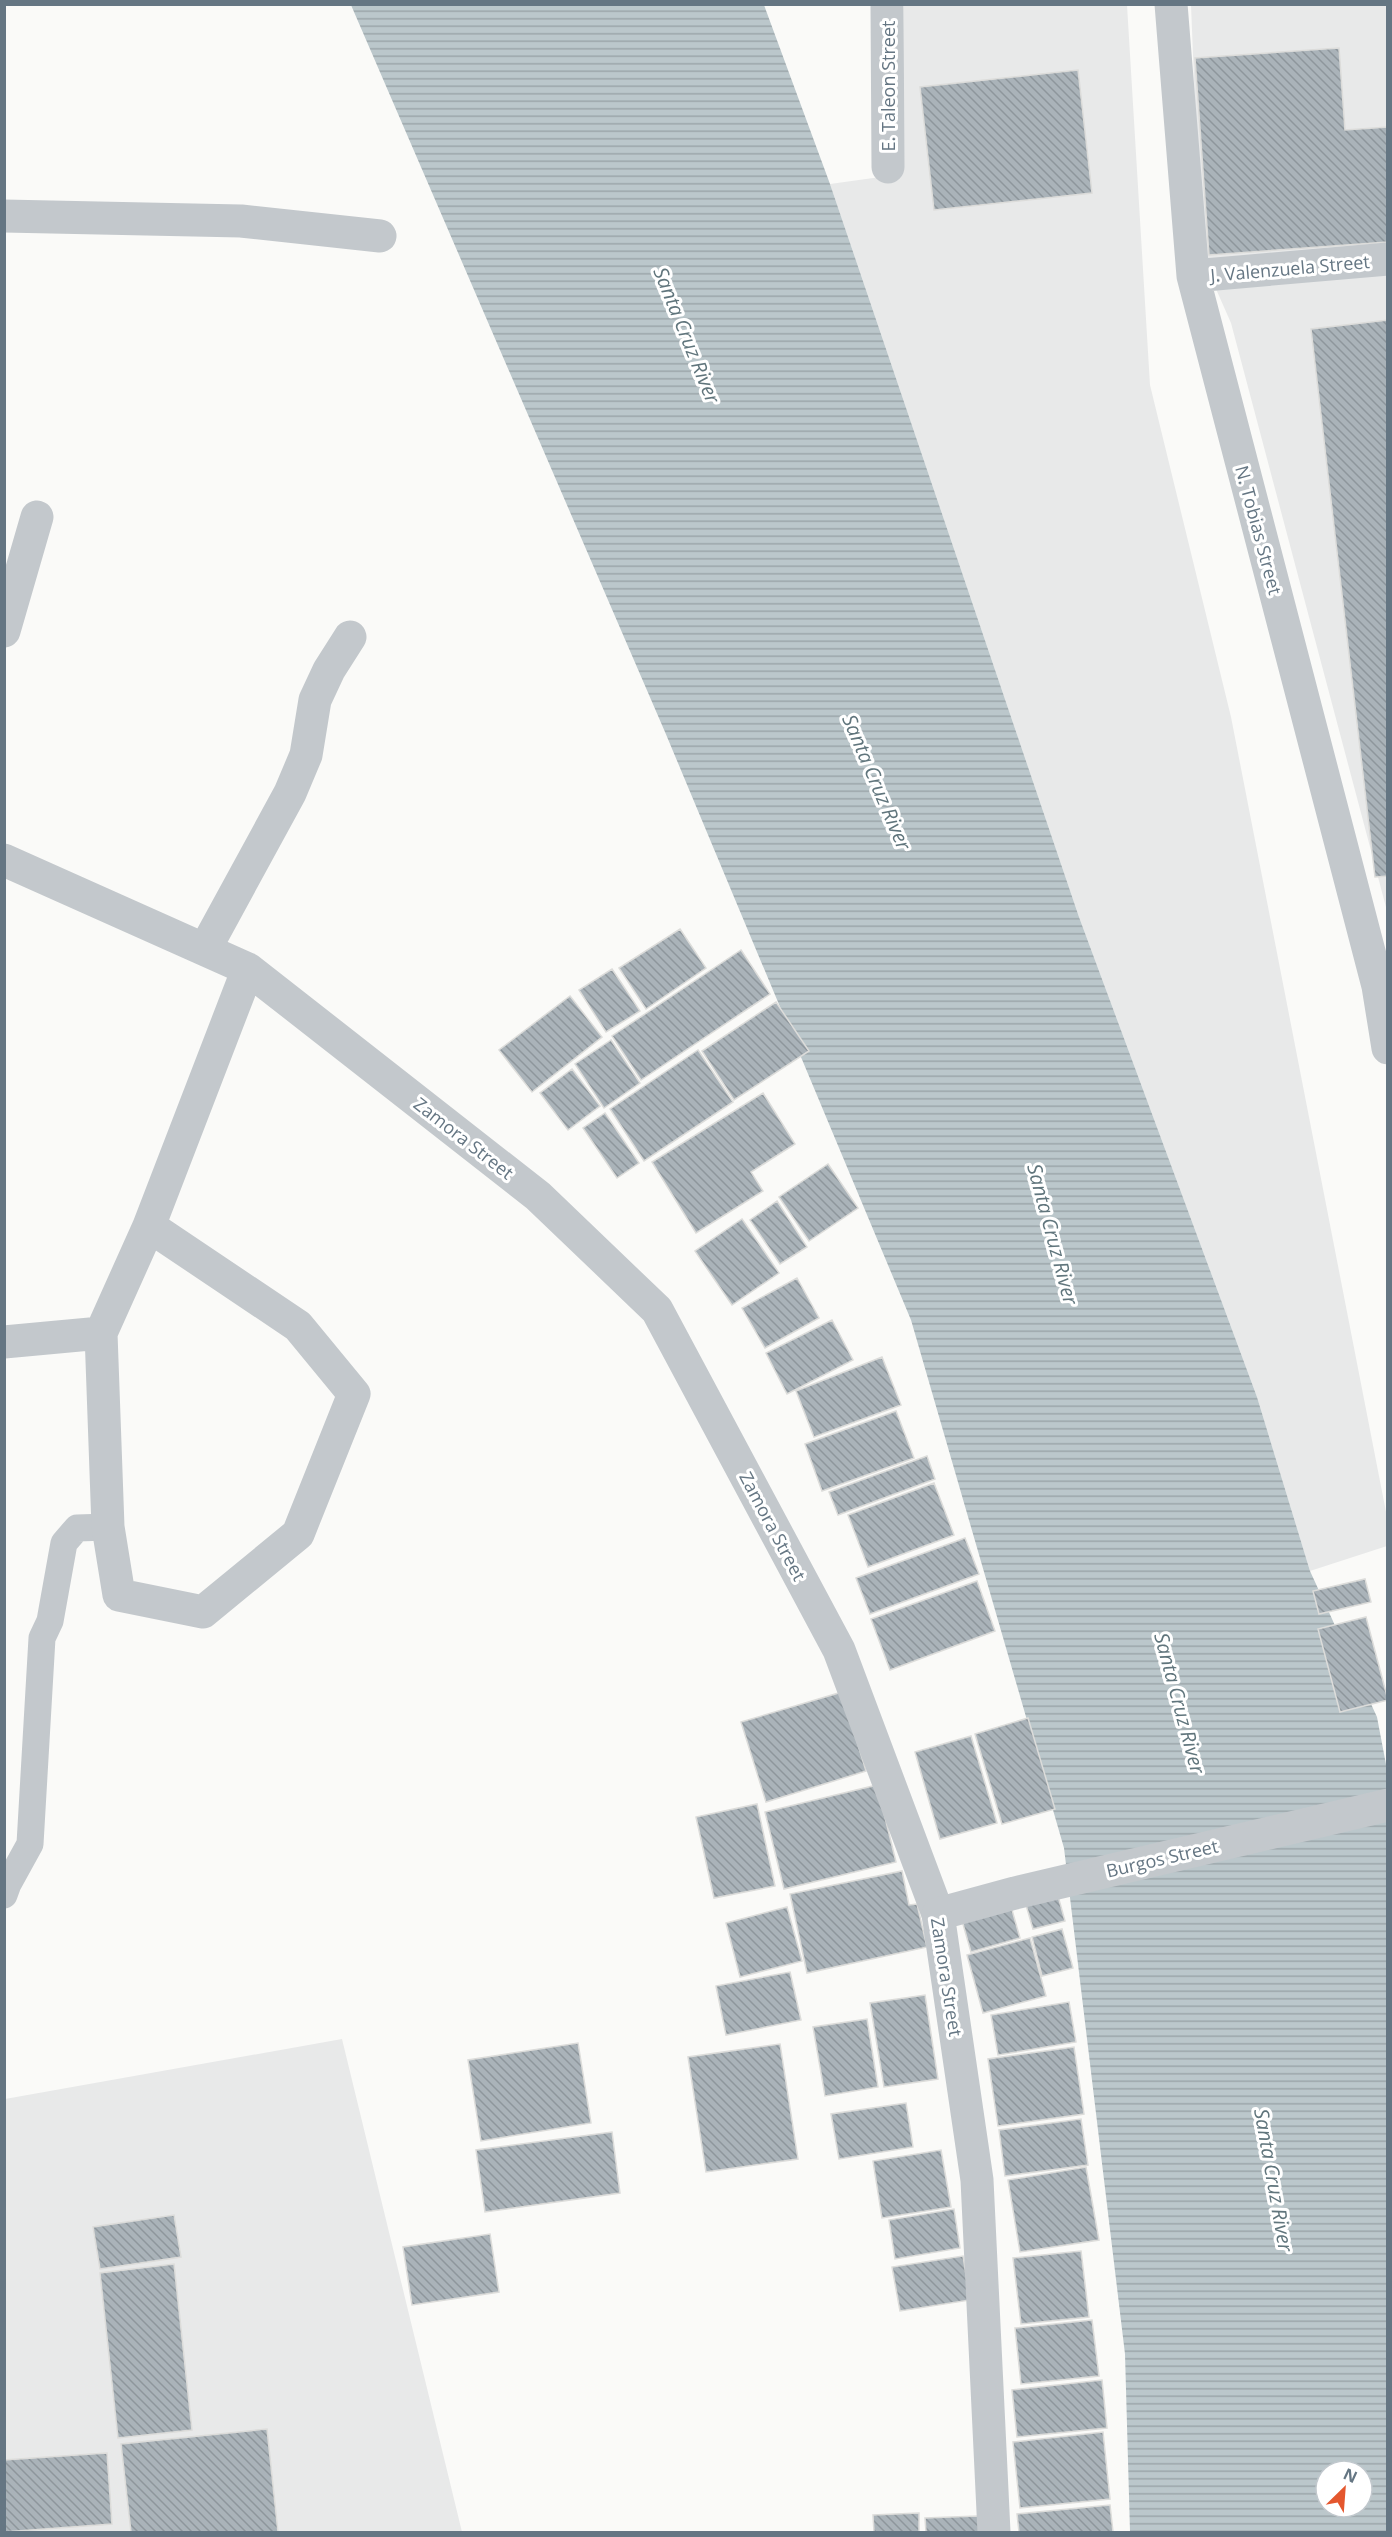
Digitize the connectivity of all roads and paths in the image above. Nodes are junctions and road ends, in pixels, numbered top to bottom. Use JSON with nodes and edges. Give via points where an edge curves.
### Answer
{"nodes":[{"id":1,"x":887,"y":4,"type":"edge"},
{"id":2,"x":1171,"y":4,"type":"edge"},
{"id":3,"x":888,"y":167,"type":"dead end"},
{"id":4,"x":4,"y":216,"type":"edge"},
{"id":5,"x":380,"y":236,"type":"dead end"},
{"id":6,"x":1388,"y":259,"type":"edge"},
{"id":7,"x":1193,"y":276,"type":"junction"},
{"id":8,"x":37,"y":517,"type":"dead end"},
{"id":9,"x":4,"y":631,"type":"edge"},
{"id":10,"x":350,"y":637,"type":"dead end"},
{"id":11,"x":4,"y":860,"type":"edge"},
{"id":12,"x":205,"y":949,"type":"junction"},
{"id":13,"x":248,"y":969,"type":"junction"},
{"id":14,"x":1388,"y":1048,"type":"edge"},
{"id":15,"x":149,"y":1226,"type":"junction"},
{"id":16,"x":101,"y":1333,"type":"junction"},
{"id":17,"x":4,"y":1342,"type":"edge"},
{"id":18,"x":108,"y":1527,"type":"junction"},
{"id":19,"x":1388,"y":1805,"type":"edge"},
{"id":20,"x":4,"y":1895,"type":"edge"},
{"id":21,"x":938,"y":1914,"type":"junction"},
{"id":22,"x":994,"y":2532,"type":"edge"}],
"edges":[{"from":1,"to":3,"type":"street","name":"E. Taleon Street"},
{"from":2,"to":7,"type":"street","name":"N. Tobias Street"},
{"from":4,"to":5,"type":"street","via":[[241,221]]},
{"from":6,"to":7,"type":"street","name":"J. Valenzuela Street"},
{"from":7,"to":14,"type":"street","name":"N. Tobias Street","via":[[1378,986]]},
{"from":8,"to":9,"type":"street"},
{"from":10,"to":12,"type":"street","via":[[315,700],[306,755],[290,793]]},
{"from":11,"to":12,"type":"street","name":"Zamora Street"},
{"from":12,"to":13,"type":"street","name":"Zamora Street"},
{"from":13,"to":15,"type":"street"},
{"from":13,"to":21,"type":"street","name":"Zamora Street","via":[[538,1196],[657,1310],[839,1650]]},
{"from":15,"to":16,"type":"street"},
{"from":15,"to":18,"type":"street","via":[[298,1326],[354,1394],[298,1534],[203,1612],[119,1595]]},
{"from":16,"to":17,"type":"street"},
{"from":16,"to":18,"type":"street"},
{"from":18,"to":20,"type":"lane","via":[[77,1528],[64,1543],[50,1621],[42,1638],[30,1844]]},
{"from":19,"to":21,"type":"street","name":"Burgos Street"},
{"from":21,"to":22,"type":"street","name":"Zamora Street","via":[[977,2180]]}]}
